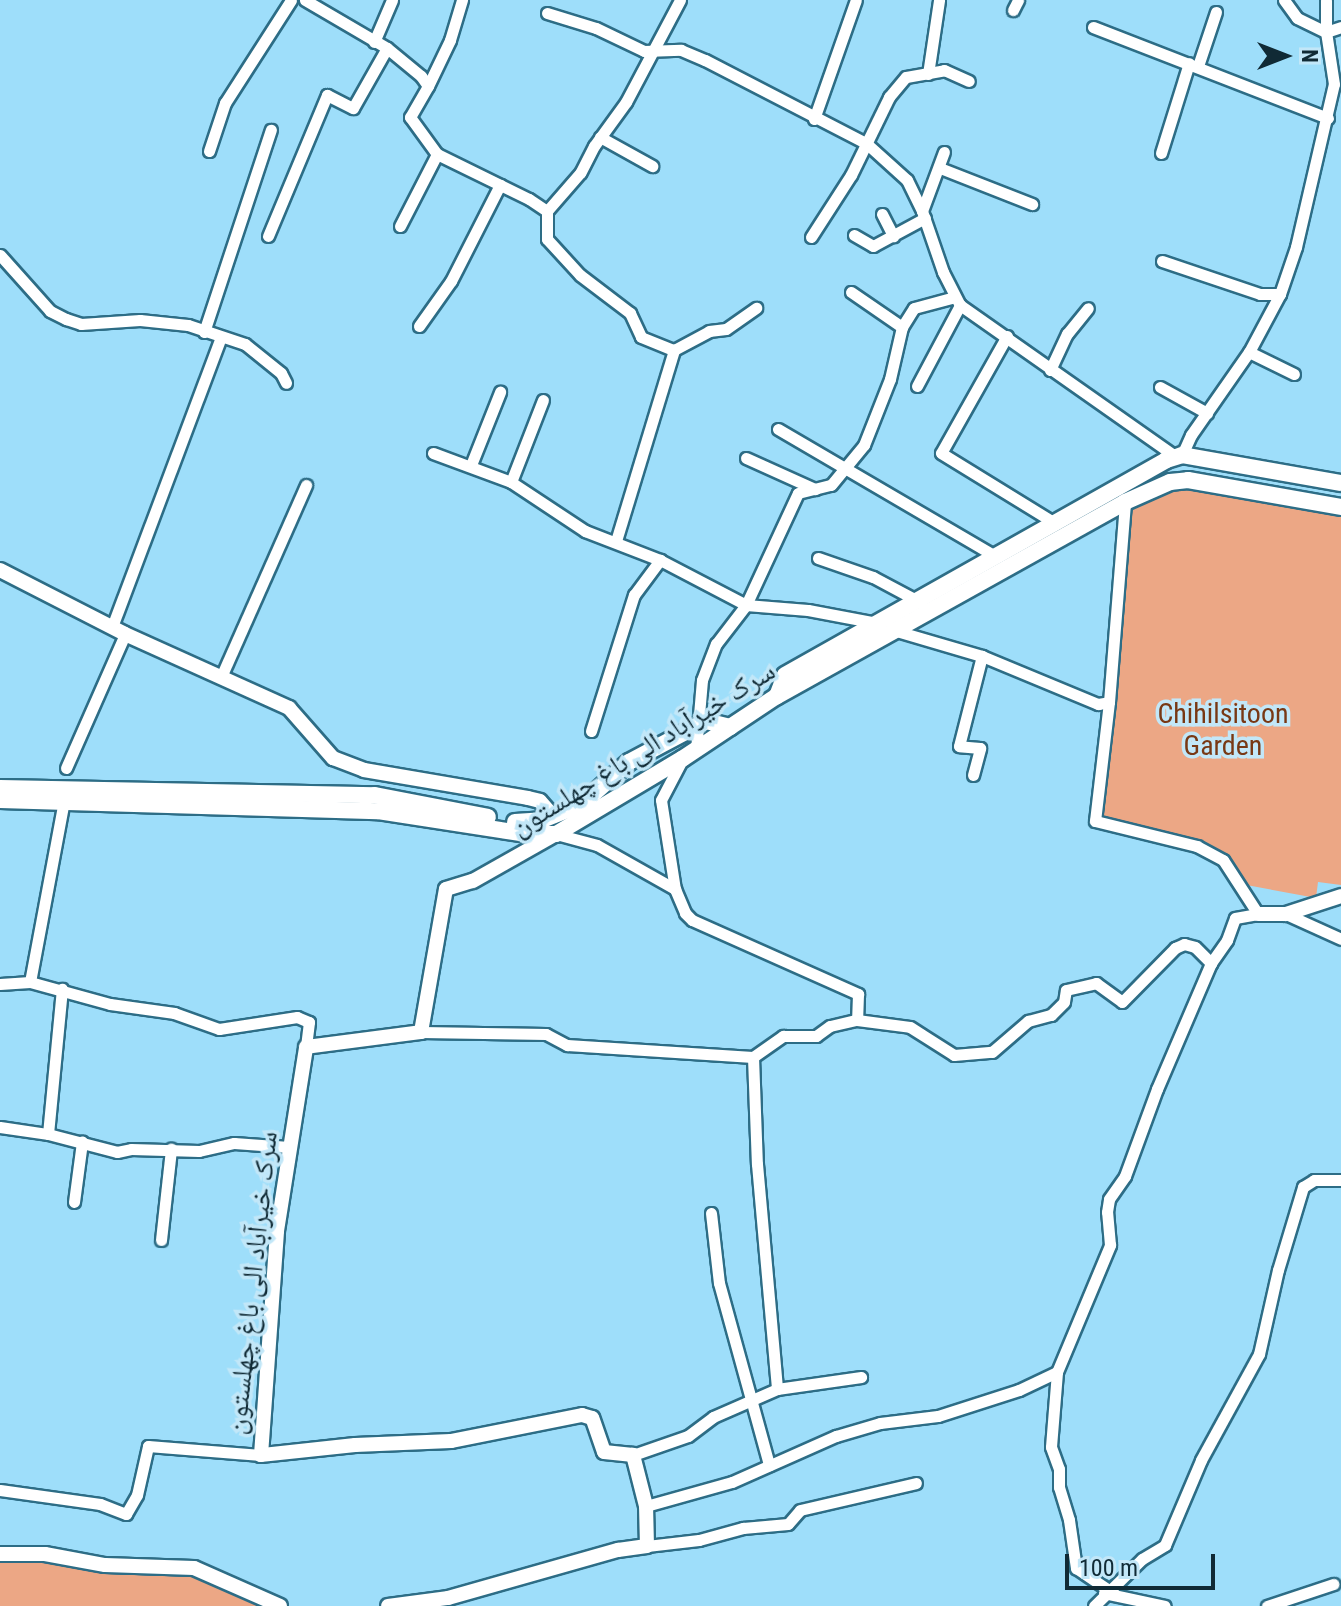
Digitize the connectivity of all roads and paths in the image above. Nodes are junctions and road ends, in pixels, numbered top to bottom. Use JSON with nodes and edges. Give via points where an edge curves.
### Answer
{"nodes":[{"id":1,"x":291,"y":0,"type":"edge"},
{"id":2,"x":305,"y":0,"type":"edge"},
{"id":3,"x":392,"y":0,"type":"edge"},
{"id":4,"x":462,"y":0,"type":"edge"},
{"id":5,"x":680,"y":0,"type":"edge"},
{"id":6,"x":856,"y":0,"type":"edge"},
{"id":7,"x":939,"y":0,"type":"edge"},
{"id":8,"x":1284,"y":0,"type":"edge"},
{"id":9,"x":1326,"y":0,"type":"edge"},
{"id":10,"x":1216,"y":12,"type":"dead end"},
{"id":11,"x":547,"y":13,"type":"dead end"},
{"id":12,"x":1093,"y":27,"type":"dead end"},
{"id":13,"x":1341,"y":27,"type":"edge"},
{"id":14,"x":1326,"y":32,"type":"junction"},
{"id":15,"x":374,"y":42,"type":"junction"},
{"id":16,"x":387,"y":48,"type":"junction"},
{"id":17,"x":652,"y":50,"type":"junction"},
{"id":18,"x":1193,"y":65,"type":"junction"},
{"id":19,"x":928,"y":74,"type":"junction"},
{"id":20,"x":969,"y":81,"type":"dead end"},
{"id":21,"x":428,"y":86,"type":"junction"},
{"id":22,"x":1338,"y":86,"type":"edge"},
{"id":23,"x":1328,"y":118,"type":"junction"},
{"id":24,"x":814,"y":119,"type":"junction"},
{"id":25,"x":271,"y":130,"type":"dead end"},
{"id":26,"x":600,"y":137,"type":"junction"},
{"id":27,"x":866,"y":143,"type":"junction"},
{"id":28,"x":209,"y":151,"type":"dead end"},
{"id":29,"x":944,"y":152,"type":"dead end"},
{"id":30,"x":1161,"y":153,"type":"dead end"},
{"id":31,"x":437,"y":154,"type":"junction"},
{"id":32,"x":652,"y":166,"type":"dead end"},
{"id":33,"x":940,"y":168,"type":"junction"},
{"id":34,"x":500,"y":185,"type":"junction"},
{"id":35,"x":1032,"y":204,"type":"dead end"},
{"id":36,"x":547,"y":211,"type":"junction"},
{"id":37,"x":882,"y":214,"type":"dead end"},
{"id":38,"x":924,"y":215,"type":"junction"},
{"id":39,"x":400,"y":226,"type":"dead end"},
{"id":40,"x":854,"y":235,"type":"dead end"},
{"id":41,"x":268,"y":236,"type":"dead end"},
{"id":42,"x":893,"y":236,"type":"junction"},
{"id":43,"x":811,"y":237,"type":"dead end"},
{"id":44,"x":0,"y":255,"type":"edge"},
{"id":45,"x":1162,"y":261,"type":"dead end"},
{"id":46,"x":851,"y":292,"type":"dead end"},
{"id":47,"x":1280,"y":294,"type":"junction"},
{"id":48,"x":958,"y":301,"type":"junction"},
{"id":49,"x":756,"y":308,"type":"dead end"},
{"id":50,"x":1088,"y":308,"type":"dead end"},
{"id":51,"x":419,"y":326,"type":"dead end"},
{"id":52,"x":902,"y":327,"type":"junction"},
{"id":53,"x":204,"y":332,"type":"junction"},
{"id":54,"x":1007,"y":336,"type":"junction"},
{"id":55,"x":221,"y":337,"type":"junction"},
{"id":56,"x":674,"y":350,"type":"junction"},
{"id":57,"x":1249,"y":352,"type":"junction"},
{"id":58,"x":1050,"y":370,"type":"junction"},
{"id":59,"x":1294,"y":374,"type":"dead end"},
{"id":60,"x":286,"y":383,"type":"dead end"},
{"id":61,"x":917,"y":386,"type":"dead end"},
{"id":62,"x":1160,"y":387,"type":"dead end"},
{"id":63,"x":500,"y":392,"type":"dead end"},
{"id":64,"x":543,"y":400,"type":"dead end"},
{"id":65,"x":1207,"y":413,"type":"junction"},
{"id":66,"x":778,"y":429,"type":"dead end"},
{"id":67,"x":433,"y":453,"type":"dead end"},
{"id":68,"x":1179,"y":456,"type":"junction"},
{"id":69,"x":746,"y":458,"type":"dead end"},
{"id":70,"x":471,"y":465,"type":"junction"},
{"id":71,"x":845,"y":467,"type":"junction"},
{"id":72,"x":511,"y":482,"type":"junction"},
{"id":73,"x":1341,"y":483,"type":"edge"},
{"id":74,"x":306,"y":485,"type":"dead end"},
{"id":75,"x":816,"y":489,"type":"junction"},
{"id":76,"x":1125,"y":502,"type":"junction"},
{"id":77,"x":1341,"y":507,"type":"edge"},
{"id":78,"x":1053,"y":522,"type":"junction"},
{"id":79,"x":616,"y":541,"type":"junction"},
{"id":80,"x":995,"y":556,"type":"junction"},
{"id":81,"x":818,"y":558,"type":"dead end"},
{"id":82,"x":660,"y":560,"type":"junction"},
{"id":83,"x":0,"y":570,"type":"edge"},
{"id":84,"x":746,"y":605,"type":"junction"},
{"id":85,"x":926,"y":605,"type":"junction"},
{"id":86,"x":878,"y":623,"type":"junction"},
{"id":87,"x":118,"y":631,"type":"junction"},
{"id":88,"x":896,"y":631,"type":"junction"},
{"id":89,"x":982,"y":656,"type":"junction"},
{"id":90,"x":221,"y":677,"type":"junction"},
{"id":91,"x":777,"y":696,"type":"junction"},
{"id":92,"x":1109,"y":702,"type":"junction"},
{"id":93,"x":698,"y":725,"type":"junction"},
{"id":94,"x":730,"y":727,"type":"junction"},
{"id":95,"x":591,"y":731,"type":"dead end"},
{"id":96,"x":689,"y":755,"type":"junction"},
{"id":97,"x":66,"y":768,"type":"dead end"},
{"id":98,"x":973,"y":775,"type":"dead end"},
{"id":99,"x":0,"y":788,"type":"edge"},
{"id":100,"x":185,"y":798,"type":"junction"},
{"id":101,"x":0,"y":800,"type":"edge"},
{"id":102,"x":64,"y":801,"type":"junction"},
{"id":103,"x":553,"y":816,"type":"junction"},
{"id":104,"x":556,"y":834,"type":"junction"},
{"id":105,"x":675,"y":889,"type":"junction"},
{"id":106,"x":1341,"y":896,"type":"edge"},
{"id":107,"x":1258,"y":914,"type":"junction"},
{"id":108,"x":1286,"y":914,"type":"junction"},
{"id":109,"x":1341,"y":939,"type":"edge"},
{"id":110,"x":1211,"y":963,"type":"junction"},
{"id":111,"x":30,"y":982,"type":"junction"},
{"id":112,"x":0,"y":984,"type":"edge"},
{"id":113,"x":62,"y":989,"type":"junction"},
{"id":114,"x":857,"y":1020,"type":"junction"},
{"id":115,"x":421,"y":1032,"type":"junction"},
{"id":116,"x":306,"y":1047,"type":"junction"},
{"id":117,"x":753,"y":1057,"type":"junction"},
{"id":118,"x":0,"y":1127,"type":"edge"},
{"id":119,"x":48,"y":1134,"type":"junction"},
{"id":120,"x":82,"y":1142,"type":"junction"},
{"id":121,"x":289,"y":1147,"type":"junction"},
{"id":122,"x":171,"y":1149,"type":"junction"},
{"id":123,"x":1341,"y":1180,"type":"edge"},
{"id":124,"x":74,"y":1202,"type":"dead end"},
{"id":125,"x":711,"y":1213,"type":"dead end"},
{"id":126,"x":161,"y":1240,"type":"dead end"},
{"id":127,"x":1057,"y":1372,"type":"junction"},
{"id":128,"x":861,"y":1377,"type":"dead end"},
{"id":129,"x":777,"y":1389,"type":"junction"},
{"id":130,"x":750,"y":1400,"type":"junction"},
{"id":131,"x":261,"y":1455,"type":"junction"},
{"id":132,"x":633,"y":1455,"type":"junction"},
{"id":133,"x":769,"y":1465,"type":"junction"},
{"id":134,"x":916,"y":1483,"type":"dead end"},
{"id":135,"x":0,"y":1490,"type":"edge"},
{"id":136,"x":646,"y":1506,"type":"junction"},
{"id":137,"x":647,"y":1546,"type":"junction"},
{"id":138,"x":0,"y":1554,"type":"edge"},
{"id":139,"x":1333,"y":1584,"type":"dead end"},
{"id":140,"x":1107,"y":1592,"type":"junction"},
{"id":141,"x":449,"y":1602,"type":"edge"},
{"id":142,"x":280,"y":1606,"type":"edge"},
{"id":143,"x":388,"y":1606,"type":"edge"},
{"id":144,"x":1094,"y":1606,"type":"edge"},
{"id":145,"x":1165,"y":1606,"type":"edge"},
{"id":146,"x":1267,"y":1606,"type":"edge"}],
"edges":[{"from":1,"to":28,"type":"street","via":[[225,103]]},
{"from":2,"to":15,"type":"street"},
{"from":3,"to":15,"type":"street"},
{"from":4,"to":21,"type":"street"},
{"from":5,"to":17,"type":"street"},
{"from":6,"to":24,"type":"street"},
{"from":7,"to":19,"type":"street"},
{"from":8,"to":14,"type":"street","via":[[1297,18]]},
{"from":9,"to":14,"type":"street"},
{"from":10,"to":18,"type":"street"},
{"from":11,"to":17,"type":"street"},
{"from":12,"to":18,"type":"street"},
{"from":13,"to":14,"type":"street"},
{"from":14,"to":22,"type":"street"},
{"from":15,"to":16,"type":"street"},
{"from":16,"to":21,"type":"street"},
{"from":16,"to":41,"type":"street","via":[[353,108],[327,95]]},
{"from":17,"to":24,"type":"street","via":[[681,50],[705,60]]},
{"from":17,"to":26,"type":"street","via":[[626,102]]},
{"from":18,"to":23,"type":"street"},
{"from":18,"to":30,"type":"street"},
{"from":19,"to":20,"type":"street","via":[[950,71]]},
{"from":19,"to":27,"type":"street","via":[[906,77],[889,97]]},
{"from":21,"to":31,"type":"street","via":[[410,117]]},
{"from":22,"to":23,"type":"street"},
{"from":23,"to":47,"type":"street"},
{"from":24,"to":27,"type":"street"},
{"from":25,"to":53,"type":"street"},
{"from":26,"to":32,"type":"street"},
{"from":26,"to":36,"type":"street","via":[[580,173]]},
{"from":27,"to":38,"type":"street","via":[[907,180]]},
{"from":27,"to":43,"type":"street"},
{"from":29,"to":33,"type":"street"},
{"from":31,"to":34,"type":"street"},
{"from":31,"to":39,"type":"street"},
{"from":33,"to":35,"type":"street"},
{"from":33,"to":38,"type":"street"},
{"from":34,"to":36,"type":"street"},
{"from":34,"to":51,"type":"street","via":[[451,281]]},
{"from":36,"to":56,"type":"street","via":[[547,239],[580,275],[630,313],[641,337]]},
{"from":37,"to":42,"type":"street"},
{"from":38,"to":42,"type":"street"},
{"from":38,"to":48,"type":"street"},
{"from":40,"to":42,"type":"street","via":[[873,246]]},
{"from":44,"to":53,"type":"street","via":[[50,311],[66,319],[81,324],[140,320]]},
{"from":45,"to":47,"type":"street","via":[[1260,294]]},
{"from":46,"to":52,"type":"street"},
{"from":47,"to":57,"type":"street"},
{"from":48,"to":52,"type":"street","via":[[914,308]]},
{"from":48,"to":54,"type":"street"},
{"from":48,"to":61,"type":"street"},
{"from":49,"to":56,"type":"street","via":[[726,329],[709,331]]},
{"from":50,"to":58,"type":"street","via":[[1067,334]]},
{"from":52,"to":71,"type":"street","via":[[890,379],[864,445]]},
{"from":53,"to":55,"type":"street"},
{"from":54,"to":58,"type":"street"},
{"from":54,"to":78,"type":"street","via":[[941,453]]},
{"from":55,"to":60,"type":"street","via":[[260,354]]},
{"from":55,"to":87,"type":"street"},
{"from":56,"to":79,"type":"street"},
{"from":57,"to":59,"type":"street"},
{"from":57,"to":65,"type":"street"},
{"from":58,"to":68,"type":"street"},
{"from":62,"to":65,"type":"street"},
{"from":63,"to":70,"type":"street"},
{"from":64,"to":72,"type":"street"},
{"from":65,"to":68,"type":"street"},
{"from":66,"to":71,"type":"street"},
{"from":67,"to":70,"type":"street"},
{"from":68,"to":73,"type":"main road"},
{"from":68,"to":78,"type":"main road"},
{"from":69,"to":75,"type":"street"},
{"from":70,"to":72,"type":"street"},
{"from":71,"to":75,"type":"street","via":[[831,485]]},
{"from":71,"to":80,"type":"street"},
{"from":72,"to":79,"type":"street","via":[[585,531]]},
{"from":74,"to":90,"type":"street"},
{"from":75,"to":84,"type":"street","via":[[798,493]]},
{"from":76,"to":77,"type":"main road","name":"سرک خیرآباد الی باغ چهلستون","via":[[1170,482],[1188,480]]},
{"from":76,"to":85,"type":"main road","name":"سرک خیرآباد الی باغ چهلستون"},
{"from":76,"to":92,"type":"street"},
{"from":78,"to":80,"type":"main road"},
{"from":79,"to":82,"type":"street"},
{"from":80,"to":85,"type":"main road"},
{"from":81,"to":85,"type":"street","via":[[873,577]]},
{"from":82,"to":84,"type":"street"},
{"from":82,"to":95,"type":"street","via":[[634,595]]},
{"from":83,"to":87,"type":"street"},
{"from":84,"to":86,"type":"street"},
{"from":84,"to":93,"type":"street","via":[[716,644],[702,680]]},
{"from":85,"to":86,"type":"main road"},
{"from":85,"to":88,"type":"main road","name":"سرک خیرآباد الی باغ چهلستون"},
{"from":86,"to":88,"type":"street"},
{"from":86,"to":91,"type":"main road","via":[[785,675]]},
{"from":87,"to":90,"type":"street"},
{"from":87,"to":97,"type":"street"},
{"from":88,"to":89,"type":"street"},
{"from":88,"to":91,"type":"main road","name":"سرک خیرآباد الی باغ چهلستون"},
{"from":89,"to":92,"type":"street","via":[[1098,704]]},
{"from":89,"to":98,"type":"street","via":[[959,746],[980,748]]},
{"from":90,"to":103,"type":"street","via":[[289,708],[333,758],[364,770],[540,801]]},
{"from":91,"to":94,"type":"main road","name":"سرک خیرآباد الی باغ چهلستون"},
{"from":92,"to":107,"type":"street","via":[[1095,821],[1197,846],[1223,860]]},
{"from":93,"to":94,"type":"main road","via":[[706,721]]},
{"from":93,"to":96,"type":"street"},
{"from":93,"to":103,"type":"main road","via":[[629,762],[582,804]]},
{"from":94,"to":96,"type":"main road","name":"سرک خیرآباد الی باغ چهلستون"},
{"from":96,"to":104,"type":"main road","name":"سرک خیرآباد الی باغ چهلستون"},
{"from":96,"to":105,"type":"street","via":[[661,800]]},
{"from":99,"to":100,"type":"main road"},
{"from":100,"to":102,"type":"main road"},
{"from":100,"to":103,"type":"main road","via":[[375,795],[526,824]]},
{"from":100,"to":104,"type":"main road","via":[[378,811]]},
{"from":101,"to":102,"type":"main road"},
{"from":102,"to":111,"type":"street"},
{"from":104,"to":105,"type":"street","via":[[597,845]]},
{"from":104,"to":115,"type":"street","name":"سرک خیرآباد الی باغ چهلستون","via":[[473,881],[446,889]]},
{"from":105,"to":114,"type":"street","via":[[692,920],[858,994]]},
{"from":106,"to":108,"type":"street"},
{"from":107,"to":108,"type":"street"},
{"from":107,"to":110,"type":"street","via":[[1235,918]]},
{"from":108,"to":109,"type":"street"},
{"from":110,"to":114,"type":"street","via":[[1184,944],[1122,1002],[1096,983],[1066,990],[1064,1002],[1051,1015],[1028,1021],[992,1052],[954,1055],[910,1027]]},
{"from":110,"to":127,"type":"street","via":[[1125,1176],[1109,1199],[1110,1245]]},
{"from":111,"to":112,"type":"street"},
{"from":111,"to":113,"type":"street"},
{"from":113,"to":116,"type":"street","via":[[110,1004],[174,1013],[219,1029],[297,1017],[309,1022]]},
{"from":113,"to":119,"type":"street"},
{"from":114,"to":117,"type":"street","via":[[830,1026],[816,1036],[783,1036]]},
{"from":115,"to":116,"type":"street"},
{"from":115,"to":117,"type":"street","via":[[546,1034],[567,1045]]},
{"from":116,"to":121,"type":"street","name":"سرک خیرآباد الی باغ چهلستون"},
{"from":117,"to":129,"type":"street"},
{"from":118,"to":119,"type":"street"},
{"from":119,"to":120,"type":"street"},
{"from":120,"to":122,"type":"street","via":[[117,1152]]},
{"from":120,"to":124,"type":"street"},
{"from":121,"to":122,"type":"street","via":[[234,1143],[199,1151]]},
{"from":121,"to":131,"type":"street","name":"سرک خیرآباد الی باغ چهلستون","via":[[277,1231]]},
{"from":122,"to":126,"type":"street"},
{"from":123,"to":140,"type":"street","via":[[1314,1180],[1303,1187],[1259,1354],[1201,1460],[1165,1545]]},
{"from":125,"to":130,"type":"street","via":[[719,1283]]},
{"from":127,"to":133,"type":"street","via":[[938,1416],[880,1423],[836,1436]]},
{"from":127,"to":140,"type":"street","via":[[1051,1447],[1076,1568]]},
{"from":128,"to":129,"type":"street"},
{"from":129,"to":130,"type":"street"},
{"from":130,"to":132,"type":"street","via":[[688,1436]]},
{"from":130,"to":133,"type":"street"},
{"from":131,"to":132,"type":"street","name":"سرک خیرآباد الی باغ چهلستون","via":[[451,1441],[582,1415],[592,1418],[604,1452]]},
{"from":131,"to":135,"type":"street","via":[[148,1446],[137,1495],[126,1514],[100,1504]]},
{"from":132,"to":136,"type":"street"},
{"from":133,"to":136,"type":"street","via":[[732,1482]]},
{"from":134,"to":137,"type":"street","via":[[800,1510],[788,1524]]},
{"from":136,"to":137,"type":"street"},
{"from":137,"to":141,"type":"street","via":[[618,1550]]},
{"from":138,"to":142,"type":"street","via":[[194,1568]]},
{"from":139,"to":146,"type":"street"},
{"from":140,"to":144,"type":"street"},
{"from":140,"to":145,"type":"street"},
{"from":141,"to":143,"type":"street"}]}
